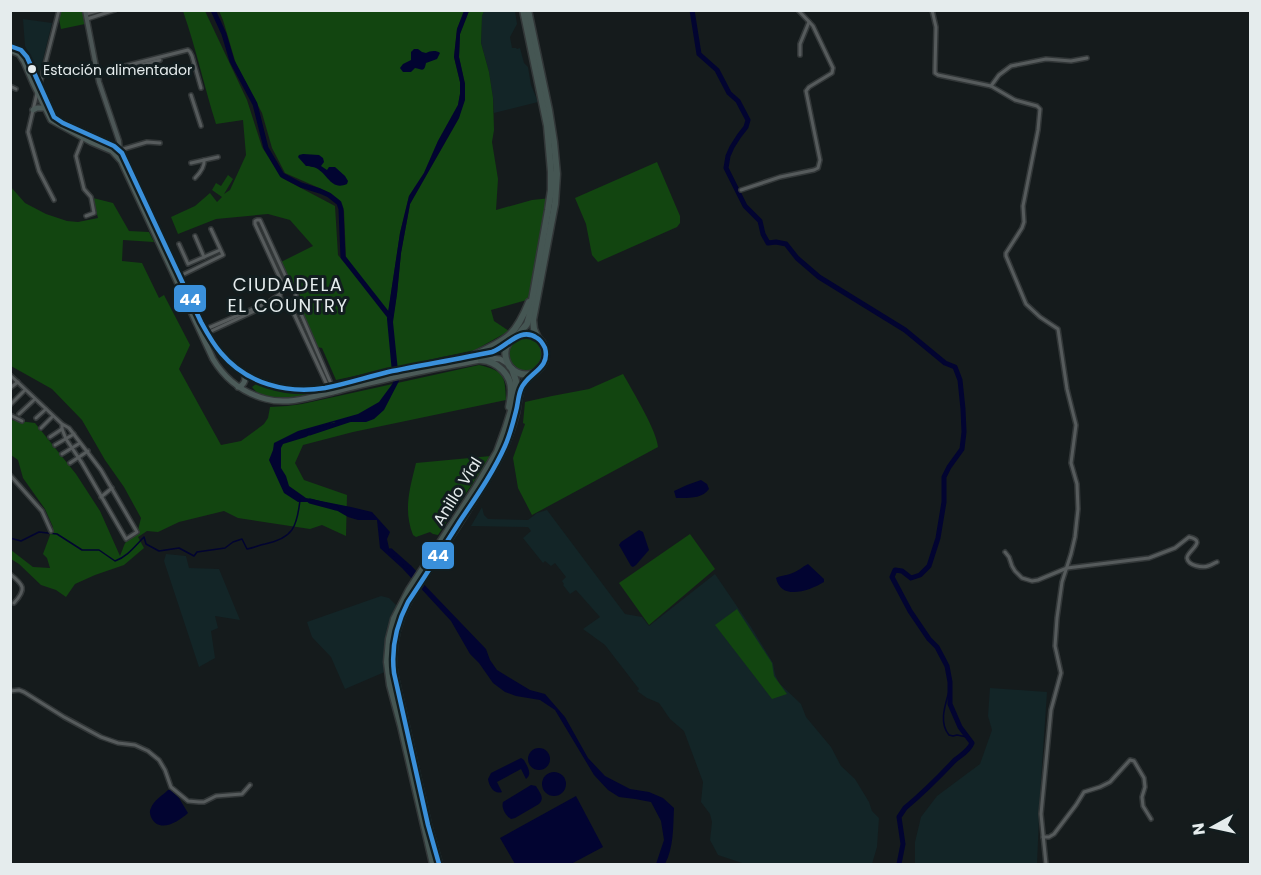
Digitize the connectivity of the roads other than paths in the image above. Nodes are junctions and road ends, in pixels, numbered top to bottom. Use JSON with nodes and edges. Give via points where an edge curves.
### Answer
{"nodes":[{"id":1,"x":59,"y":10,"type":"edge"},
{"id":2,"x":101,"y":10,"type":"edge"},
{"id":3,"x":115,"y":10,"type":"edge"},
{"id":4,"x":523,"y":10,"type":"edge"},
{"id":5,"x":528,"y":10,"type":"edge"},
{"id":6,"x":798,"y":10,"type":"edge"},
{"id":7,"x":932,"y":10,"type":"edge"},
{"id":8,"x":86,"y":15,"type":"edge"},
{"id":9,"x":809,"y":22,"type":"junction"},
{"id":10,"x":10,"y":48,"type":"edge"},
{"id":11,"x":800,"y":55,"type":"dead end"},
{"id":12,"x":167,"y":57,"type":"junction"},
{"id":13,"x":1086,"y":58,"type":"dead end"},
{"id":14,"x":134,"y":67,"type":"dead end"},
{"id":15,"x":97,"y":73,"type":"junction"},
{"id":16,"x":10,"y":86,"type":"edge"},
{"id":17,"x":991,"y":86,"type":"junction"},
{"id":18,"x":201,"y":88,"type":"dead end"},
{"id":19,"x":16,"y":89,"type":"dead end"},
{"id":20,"x":38,"y":89,"type":"junction"},
{"id":21,"x":191,"y":95,"type":"dead end"},
{"id":22,"x":45,"y":108,"type":"junction"},
{"id":23,"x":33,"y":110,"type":"junction"},
{"id":24,"x":201,"y":126,"type":"dead end"},
{"id":25,"x":83,"y":138,"type":"junction"},
{"id":26,"x":118,"y":139,"type":"junction"},
{"id":27,"x":107,"y":143,"type":"junction"},
{"id":28,"x":160,"y":143,"type":"dead end"},
{"id":29,"x":120,"y":150,"type":"junction"},
{"id":30,"x":112,"y":151,"type":"junction"},
{"id":31,"x":218,"y":157,"type":"dead end"},
{"id":32,"x":204,"y":160,"type":"junction"},
{"id":33,"x":191,"y":163,"type":"dead end"},
{"id":34,"x":123,"y":165,"type":"junction"},
{"id":35,"x":195,"y":178,"type":"dead end"},
{"id":36,"x":741,"y":190,"type":"dead end"},
{"id":37,"x":54,"y":200,"type":"dead end"},
{"id":38,"x":86,"y":216,"type":"dead end"},
{"id":39,"x":211,"y":229,"type":"dead end"},
{"id":40,"x":195,"y":236,"type":"dead end"},
{"id":41,"x":179,"y":244,"type":"dead end"},
{"id":42,"x":220,"y":250,"type":"junction"},
{"id":43,"x":204,"y":257,"type":"junction"},
{"id":44,"x":179,"y":276,"type":"junction"},
{"id":45,"x":290,"y":286,"type":"junction"},
{"id":46,"x":284,"y":288,"type":"junction"},
{"id":47,"x":534,"y":288,"type":"junction"},
{"id":48,"x":280,"y":294,"type":"junction"},
{"id":49,"x":282,"y":300,"type":"junction"},
{"id":50,"x":295,"y":300,"type":"junction"},
{"id":51,"x":289,"y":303,"type":"junction"},
{"id":52,"x":206,"y":331,"type":"junction"},
{"id":53,"x":517,"y":336,"type":"junction"},
{"id":54,"x":538,"y":339,"type":"junction"},
{"id":55,"x":510,"y":342,"type":"junction"},
{"id":56,"x":472,"y":356,"type":"junction"},
{"id":57,"x":481,"y":360,"type":"junction"},
{"id":58,"x":510,"y":367,"type":"junction"},
{"id":59,"x":243,"y":372,"type":"junction"},
{"id":60,"x":401,"y":373,"type":"junction"},
{"id":61,"x":534,"y":373,"type":"junction"},
{"id":62,"x":10,"y":375,"type":"edge"},
{"id":63,"x":388,"y":376,"type":"junction"},
{"id":64,"x":18,"y":382,"type":"junction"},
{"id":65,"x":260,"y":382,"type":"junction"},
{"id":66,"x":238,"y":387,"type":"junction"},
{"id":67,"x":330,"y":387,"type":"junction"},
{"id":68,"x":10,"y":388,"type":"edge"},
{"id":69,"x":26,"y":390,"type":"junction"},
{"id":70,"x":255,"y":396,"type":"junction"},
{"id":71,"x":35,"y":399,"type":"junction"},
{"id":72,"x":10,"y":405,"type":"edge"},
{"id":73,"x":46,"y":409,"type":"junction"},
{"id":74,"x":19,"y":414,"type":"dead end"},
{"id":75,"x":10,"y":415,"type":"edge"},
{"id":76,"x":53,"y":416,"type":"junction"},
{"id":77,"x":36,"y":418,"type":"dead end"},
{"id":78,"x":508,"y":419,"type":"junction"},
{"id":79,"x":22,"y":421,"type":"dead end"},
{"id":80,"x":63,"y":427,"type":"junction"},
{"id":81,"x":41,"y":428,"type":"dead end"},
{"id":82,"x":74,"y":434,"type":"junction"},
{"id":83,"x":50,"y":437,"type":"dead end"},
{"id":84,"x":66,"y":439,"type":"junction"},
{"id":85,"x":80,"y":443,"type":"junction"},
{"id":86,"x":55,"y":445,"type":"dead end"},
{"id":87,"x":72,"y":448,"type":"junction"},
{"id":88,"x":88,"y":451,"type":"junction"},
{"id":89,"x":62,"y":454,"type":"dead end"},
{"id":90,"x":78,"y":457,"type":"junction"},
{"id":91,"x":70,"y":463,"type":"dead end"},
{"id":92,"x":10,"y":474,"type":"edge"},
{"id":93,"x":112,"y":488,"type":"junction"},
{"id":94,"x":101,"y":497,"type":"junction"},
{"id":95,"x":51,"y":531,"type":"dead end"},
{"id":96,"x":1005,"y":552,"type":"dead end"},
{"id":97,"x":1217,"y":562,"type":"dead end"},
{"id":98,"x":1067,"y":568,"type":"junction"},
{"id":99,"x":10,"y":574,"type":"edge"},
{"id":100,"x":421,"y":576,"type":"junction"},
{"id":101,"x":412,"y":591,"type":"junction"},
{"id":102,"x":14,"y":603,"type":"dead end"},
{"id":103,"x":10,"y":692,"type":"edge"},
{"id":104,"x":250,"y":785,"type":"dead end"},
{"id":105,"x":1151,"y":819,"type":"dead end"},
{"id":106,"x":1043,"y":837,"type":"junction"},
{"id":107,"x":433,"y":864,"type":"edge"},
{"id":108,"x":439,"y":864,"type":"edge"},
{"id":109,"x":1046,"y":864,"type":"edge"}],
"edges":[{"from":1,"to":20,"type":"street"},
{"from":2,"to":8,"type":"street"},
{"from":3,"to":8,"type":"street"},
{"from":4,"to":47,"type":"highway","via":[[551,162],[550,195]]},
{"from":5,"to":54,"type":"highway","via":[[556,166],[555,204],[533,322]]},
{"from":6,"to":9,"type":"street"},
{"from":7,"to":17,"type":"street","via":[[936,27],[935,73]]},
{"from":8,"to":15,"type":"street"},
{"from":9,"to":11,"type":"street"},
{"from":9,"to":36,"type":"street","via":[[833,68],[832,73],[806,91],[820,160],[818,168]]},
{"from":10,"to":20,"type":"main road","via":[[25,53]]},
{"from":12,"to":14,"type":"street"},
{"from":12,"to":15,"type":"street"},
{"from":12,"to":18,"type":"street","via":[[189,51]]},
{"from":13,"to":17,"type":"street","via":[[1046,59],[1011,66]]},
{"from":15,"to":26,"type":"street"},
{"from":16,"to":19,"type":"street"},
{"from":17,"to":98,"type":"street","via":[[1040,109],[1023,206],[1024,222],[1006,256],[1026,304],[1059,332],[1076,425],[1071,463],[1078,508]]},
{"from":20,"to":22,"type":"main road"},
{"from":20,"to":23,"type":"street"},
{"from":20,"to":27,"type":"main road","via":[[58,121]]},
{"from":21,"to":24,"type":"street"},
{"from":22,"to":23,"type":"main road"},
{"from":22,"to":25,"type":"main road","via":[[54,123]]},
{"from":23,"to":37,"type":"street","via":[[28,132],[39,171]]},
{"from":25,"to":30,"type":"main road"},
{"from":25,"to":38,"type":"street","via":[[76,156],[94,213]]},
{"from":26,"to":27,"type":"main road"},
{"from":26,"to":29,"type":"street"},
{"from":27,"to":29,"type":"main road"},
{"from":28,"to":29,"type":"street","via":[[147,142]]},
{"from":29,"to":30,"type":"street"},
{"from":29,"to":34,"type":"street"},
{"from":29,"to":44,"type":"main road"},
{"from":30,"to":34,"type":"main road"},
{"from":31,"to":32,"type":"street"},
{"from":32,"to":33,"type":"street"},
{"from":32,"to":35,"type":"street"},
{"from":34,"to":66,"type":"main road","via":[[213,359]]},
{"from":39,"to":42,"type":"street"},
{"from":40,"to":43,"type":"street"},
{"from":41,"to":43,"type":"street","via":[[188,264]]},
{"from":42,"to":43,"type":"street"},
{"from":42,"to":44,"type":"street","via":[[223,255]]},
{"from":44,"to":52,"type":"main road"},
{"from":45,"to":46,"type":"street"},
{"from":45,"to":46,"type":"street","via":[[257,219],[255,224]]},
{"from":45,"to":50,"type":"street","via":[[296,291]]},
{"from":46,"to":48,"type":"street"},
{"from":47,"to":53,"type":"highway","via":[[528,321]]},
{"from":47,"to":56,"type":"highway","via":[[522,318],[506,339]]},
{"from":48,"to":49,"type":"street"},
{"from":48,"to":52,"type":"street"},
{"from":49,"to":51,"type":"street"},
{"from":49,"to":52,"type":"street"},
{"from":50,"to":51,"type":"street"},
{"from":50,"to":67,"type":"street"},
{"from":51,"to":67,"type":"street"},
{"from":52,"to":59,"type":"main road","via":[[221,353]]},
{"from":53,"to":54,"type":"highway","via":[[529,334]]},
{"from":53,"to":55,"type":"highway"},
{"from":54,"to":61,"type":"highway","via":[[546,357]]},
{"from":55,"to":56,"type":"main road","via":[[498,350]]},
{"from":55,"to":58,"type":"highway","via":[[506,354]]},
{"from":56,"to":60,"type":"main road"},
{"from":57,"to":58,"type":"main road","via":[[498,359]]},
{"from":57,"to":60,"type":"main road"},
{"from":57,"to":78,"type":"highway","via":[[498,366],[509,380]]},
{"from":58,"to":61,"type":"highway","via":[[522,375]]},
{"from":58,"to":78,"type":"highway","name":"Anillo Víal","via":[[516,387]]},
{"from":59,"to":65,"type":"main road"},
{"from":59,"to":66,"type":"main road","via":[[245,381]]},
{"from":60,"to":63,"type":"main road"},
{"from":61,"to":100,"type":"highway","name":"Anillo Víal","via":[[520,390],[512,426],[498,461]]},
{"from":62,"to":64,"type":"street"},
{"from":63,"to":67,"type":"main road"},
{"from":63,"to":70,"type":"main road","via":[[296,400]]},
{"from":64,"to":68,"type":"street"},
{"from":64,"to":69,"type":"street"},
{"from":65,"to":67,"type":"main road","via":[[292,389]]},
{"from":65,"to":70,"type":"main road","via":[[251,386]]},
{"from":66,"to":70,"type":"main road"},
{"from":69,"to":71,"type":"street"},
{"from":69,"to":72,"type":"street"},
{"from":71,"to":73,"type":"street"},
{"from":71,"to":74,"type":"street"},
{"from":73,"to":76,"type":"street"},
{"from":73,"to":77,"type":"street"},
{"from":75,"to":79,"type":"street"},
{"from":76,"to":80,"type":"street"},
{"from":76,"to":81,"type":"street"},
{"from":78,"to":100,"type":"highway","name":"Anillo Víal","via":[[491,463]]},
{"from":80,"to":82,"type":"street"},
{"from":80,"to":83,"type":"street"},
{"from":80,"to":84,"type":"street"},
{"from":82,"to":84,"type":"street"},
{"from":82,"to":85,"type":"street"},
{"from":84,"to":86,"type":"street"},
{"from":84,"to":87,"type":"street"},
{"from":85,"to":87,"type":"street"},
{"from":85,"to":88,"type":"street"},
{"from":87,"to":89,"type":"street"},
{"from":87,"to":90,"type":"street"},
{"from":88,"to":90,"type":"street"},
{"from":88,"to":93,"type":"street"},
{"from":90,"to":91,"type":"street"},
{"from":90,"to":94,"type":"street"},
{"from":92,"to":95,"type":"street","via":[[42,511]]},
{"from":93,"to":94,"type":"street"},
{"from":93,"to":94,"type":"street","via":[[137,532],[126,539]]},
{"from":96,"to":98,"type":"street","via":[[1013,568],[1027,581]]},
{"from":97,"to":98,"type":"street","via":[[1205,567],[1189,562],[1188,554],[1196,544],[1189,537],[1175,548],[1149,558]]},
{"from":98,"to":106,"type":"street","via":[[1057,618],[1055,646],[1061,673],[1051,710],[1041,814]]},
{"from":99,"to":102,"type":"street","via":[[23,591]]},
{"from":100,"to":101,"type":"highway","name":"Anillo Víal"},
{"from":101,"to":107,"type":"highway","name":"Anillo Víal","via":[[399,607],[390,631],[387,670]]},
{"from":101,"to":108,"type":"highway","name":"Anillo Víal","via":[[397,628],[393,664]]},
{"from":103,"to":104,"type":"street","via":[[24,692],[108,740],[148,752],[159,760],[171,787],[189,801],[242,794]]},
{"from":105,"to":106,"type":"street","via":[[1142,797],[1144,778],[1130,760],[1110,782],[1084,792],[1054,834]]},
{"from":106,"to":109,"type":"street"}]}
